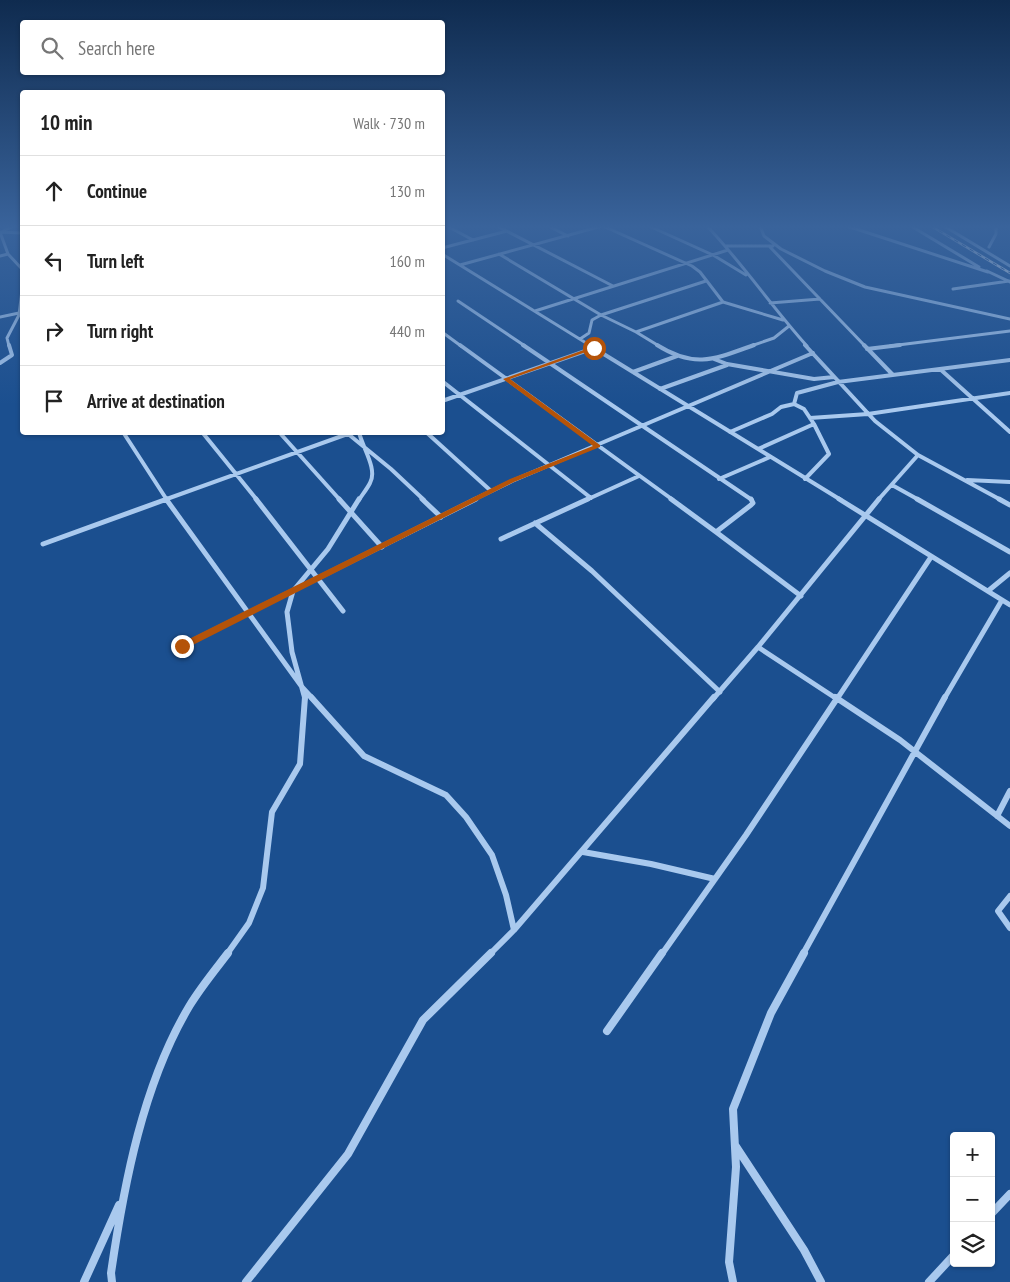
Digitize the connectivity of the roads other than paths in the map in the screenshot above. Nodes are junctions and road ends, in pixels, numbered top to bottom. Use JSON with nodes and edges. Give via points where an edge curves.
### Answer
{"nodes":[{"id":1,"x":494,"y":286,"type":"edge"},
{"id":2,"x":552,"y":286,"type":"edge"},
{"id":3,"x":613,"y":286,"type":"edge"},
{"id":4,"x":691,"y":286,"type":"edge"},
{"id":5,"x":710,"y":286,"type":"edge"},
{"id":6,"x":757,"y":286,"type":"edge"},
{"id":7,"x":807,"y":286,"type":"edge"},
{"id":8,"x":862,"y":286,"type":"edge"},
{"id":9,"x":976,"y":286,"type":"edge"},
{"id":10,"x":953,"y":289,"type":"dead end"},
{"id":11,"x":574,"y":299,"type":"junction"},
{"id":12,"x":820,"y":299,"type":"junction"},
{"id":13,"x":458,"y":301,"type":"dead end"},
{"id":14,"x":723,"y":302,"type":"junction"},
{"id":15,"x":770,"y":303,"type":"junction"},
{"id":16,"x":20,"y":305,"type":"edge"},
{"id":17,"x":535,"y":311,"type":"junction"},
{"id":18,"x":19,"y":313,"type":"junction"},
{"id":19,"x":601,"y":315,"type":"junction"},
{"id":20,"x":0,"y":317,"type":"edge"},
{"id":21,"x":1010,"y":319,"type":"edge"},
{"id":22,"x":784,"y":320,"type":"junction"},
{"id":23,"x":790,"y":326,"type":"junction"},
{"id":24,"x":1010,"y":331,"type":"edge"},
{"id":25,"x":636,"y":332,"type":"junction"},
{"id":26,"x":445,"y":334,"type":"edge"},
{"id":27,"x":580,"y":339,"type":"junction"},
{"id":28,"x":594,"y":348,"type":"junction"},
{"id":29,"x":866,"y":349,"type":"junction"},
{"id":30,"x":813,"y":353,"type":"junction"},
{"id":31,"x":677,"y":356,"type":"junction"},
{"id":32,"x":714,"y":359,"type":"junction"},
{"id":33,"x":1010,"y":360,"type":"edge"},
{"id":34,"x":0,"y":363,"type":"edge"},
{"id":35,"x":550,"y":364,"type":"junction"},
{"id":36,"x":727,"y":364,"type":"junction"},
{"id":37,"x":940,"y":368,"type":"junction"},
{"id":38,"x":770,"y":371,"type":"junction"},
{"id":39,"x":633,"y":372,"type":"junction"},
{"id":40,"x":893,"y":374,"type":"junction"},
{"id":41,"x":834,"y":377,"type":"junction"},
{"id":42,"x":506,"y":379,"type":"junction"},
{"id":43,"x":838,"y":382,"type":"junction"},
{"id":44,"x":445,"y":383,"type":"edge"},
{"id":45,"x":660,"y":389,"type":"junction"},
{"id":46,"x":1010,"y":393,"type":"edge"},
{"id":47,"x":460,"y":395,"type":"junction"},
{"id":48,"x":972,"y":398,"type":"junction"},
{"id":49,"x":445,"y":400,"type":"edge"},
{"id":50,"x":794,"y":404,"type":"junction"},
{"id":51,"x":688,"y":406,"type":"junction"},
{"id":52,"x":868,"y":414,"type":"junction"},
{"id":53,"x":810,"y":418,"type":"junction"},
{"id":54,"x":814,"y":424,"type":"junction"},
{"id":55,"x":643,"y":426,"type":"junction"},
{"id":56,"x":730,"y":432,"type":"junction"},
{"id":57,"x":1010,"y":432,"type":"edge"},
{"id":58,"x":125,"y":435,"type":"edge"},
{"id":59,"x":204,"y":435,"type":"edge"},
{"id":60,"x":281,"y":435,"type":"edge"},
{"id":61,"x":343,"y":435,"type":"edge"},
{"id":62,"x":351,"y":435,"type":"edge"},
{"id":63,"x":360,"y":435,"type":"edge"},
{"id":64,"x":429,"y":435,"type":"edge"},
{"id":65,"x":361,"y":444,"type":"junction"},
{"id":66,"x":598,"y":446,"type":"junction"},
{"id":67,"x":758,"y":449,"type":"junction"},
{"id":68,"x":296,"y":452,"type":"junction"},
{"id":69,"x":918,"y":455,"type":"junction"},
{"id":70,"x":770,"y":457,"type":"junction"},
{"id":71,"x":550,"y":466,"type":"junction"},
{"id":72,"x":236,"y":474,"type":"junction"},
{"id":73,"x":639,"y":476,"type":"junction"},
{"id":74,"x":719,"y":479,"type":"junction"},
{"id":75,"x":805,"y":479,"type":"junction"},
{"id":76,"x":964,"y":480,"type":"junction"},
{"id":77,"x":1010,"y":482,"type":"edge"},
{"id":78,"x":892,"y":485,"type":"junction"},
{"id":79,"x":492,"y":491,"type":"junction"},
{"id":80,"x":591,"y":498,"type":"junction"},
{"id":81,"x":166,"y":499,"type":"junction"},
{"id":82,"x":1010,"y":505,"type":"edge"},
{"id":83,"x":351,"y":512,"type":"junction"},
{"id":84,"x":865,"y":516,"type":"junction"},
{"id":85,"x":440,"y":517,"type":"junction"},
{"id":86,"x":535,"y":523,"type":"junction"},
{"id":87,"x":716,"y":532,"type":"junction"},
{"id":88,"x":501,"y":538,"type":"dead end"},
{"id":89,"x":44,"y":544,"type":"dead end"},
{"id":90,"x":382,"y":547,"type":"junction"},
{"id":91,"x":1009,"y":549,"type":"edge"},
{"id":92,"x":931,"y":557,"type":"junction"},
{"id":93,"x":311,"y":570,"type":"junction"},
{"id":94,"x":1010,"y":573,"type":"edge"},
{"id":95,"x":318,"y":578,"type":"junction"},
{"id":96,"x":293,"y":591,"type":"junction"},
{"id":97,"x":988,"y":591,"type":"junction"},
{"id":98,"x":800,"y":596,"type":"junction"},
{"id":99,"x":1002,"y":600,"type":"junction"},
{"id":100,"x":1010,"y":605,"type":"edge"},
{"id":101,"x":343,"y":611,"type":"dead end"},
{"id":102,"x":247,"y":614,"type":"junction"},
{"id":103,"x":182,"y":646,"type":"dead end"},
{"id":104,"x":758,"y":647,"type":"junction"},
{"id":105,"x":302,"y":687,"type":"junction"},
{"id":106,"x":720,"y":692,"type":"junction"},
{"id":107,"x":837,"y":698,"type":"junction"},
{"id":108,"x":914,"y":750,"type":"junction"},
{"id":109,"x":1010,"y":791,"type":"edge"},
{"id":110,"x":997,"y":816,"type":"junction"},
{"id":111,"x":1010,"y":826,"type":"edge"},
{"id":112,"x":583,"y":852,"type":"junction"},
{"id":113,"x":715,"y":878,"type":"junction"},
{"id":114,"x":1010,"y":896,"type":"edge"},
{"id":115,"x":1010,"y":928,"type":"edge"},
{"id":116,"x":514,"y":930,"type":"junction"},
{"id":117,"x":608,"y":1031,"type":"dead end"},
{"id":118,"x":734,"y":1143,"type":"junction"},
{"id":119,"x":1010,"y":1194,"type":"edge"},
{"id":120,"x":122,"y":1200,"type":"junction"},
{"id":121,"x":995,"y":1210,"type":"edge"},
{"id":122,"x":950,"y":1259,"type":"edge"},
{"id":123,"x":84,"y":1282,"type":"edge"},
{"id":124,"x":112,"y":1282,"type":"edge"},
{"id":125,"x":246,"y":1282,"type":"edge"},
{"id":126,"x":733,"y":1282,"type":"edge"},
{"id":127,"x":821,"y":1282,"type":"edge"},
{"id":128,"x":929,"y":1282,"type":"edge"}],
"edges":[{"from":1,"to":17,"type":"street"},
{"from":2,"to":11,"type":"street"},
{"from":3,"to":11,"type":"street"},
{"from":4,"to":19,"type":"street"},
{"from":5,"to":14,"type":"street"},
{"from":6,"to":15,"type":"street"},
{"from":7,"to":12,"type":"street"},
{"from":8,"to":21,"type":"street"},
{"from":9,"to":10,"type":"street"},
{"from":11,"to":17,"type":"street"},
{"from":11,"to":19,"type":"street"},
{"from":12,"to":15,"type":"street"},
{"from":12,"to":29,"type":"street"},
{"from":13,"to":35,"type":"street"},
{"from":14,"to":22,"type":"street"},
{"from":14,"to":25,"type":"street"},
{"from":15,"to":22,"type":"street"},
{"from":16,"to":18,"type":"street"},
{"from":17,"to":27,"type":"street"},
{"from":18,"to":20,"type":"street"},
{"from":18,"to":34,"type":"street","via":[[8,333],[12,355]]},
{"from":19,"to":25,"type":"street"},
{"from":19,"to":27,"type":"street","via":[[592,320],[588,333]]},
{"from":22,"to":23,"type":"street"},
{"from":23,"to":30,"type":"street"},
{"from":23,"to":32,"type":"street","via":[[774,338]]},
{"from":24,"to":29,"type":"street"},
{"from":25,"to":31,"type":"street"},
{"from":26,"to":42,"type":"street"},
{"from":27,"to":28,"type":"street"},
{"from":28,"to":35,"type":"street"},
{"from":28,"to":39,"type":"street"},
{"from":29,"to":40,"type":"street"},
{"from":30,"to":38,"type":"street"},
{"from":30,"to":41,"type":"street"},
{"from":31,"to":32,"type":"street"},
{"from":31,"to":39,"type":"street"},
{"from":32,"to":36,"type":"street"},
{"from":33,"to":37,"type":"street"},
{"from":35,"to":42,"type":"street"},
{"from":35,"to":55,"type":"street"},
{"from":36,"to":38,"type":"street"},
{"from":36,"to":45,"type":"street"},
{"from":37,"to":40,"type":"street"},
{"from":37,"to":48,"type":"street"},
{"from":38,"to":41,"type":"street","via":[[814,379]]},
{"from":38,"to":51,"type":"street"},
{"from":39,"to":45,"type":"street"},
{"from":40,"to":43,"type":"street"},
{"from":41,"to":43,"type":"street"},
{"from":42,"to":47,"type":"street"},
{"from":42,"to":66,"type":"street"},
{"from":43,"to":50,"type":"street","via":[[797,393]]},
{"from":43,"to":52,"type":"street"},
{"from":44,"to":47,"type":"street"},
{"from":45,"to":51,"type":"street"},
{"from":46,"to":48,"type":"street"},
{"from":47,"to":49,"type":"street"},
{"from":47,"to":71,"type":"street"},
{"from":48,"to":52,"type":"street"},
{"from":48,"to":57,"type":"street"},
{"from":50,"to":53,"type":"street"},
{"from":50,"to":56,"type":"street"},
{"from":51,"to":55,"type":"street"},
{"from":51,"to":56,"type":"street"},
{"from":52,"to":53,"type":"street"},
{"from":52,"to":69,"type":"street"},
{"from":53,"to":54,"type":"street"},
{"from":54,"to":67,"type":"street"},
{"from":54,"to":75,"type":"street","via":[[829,454]]},
{"from":55,"to":66,"type":"street"},
{"from":55,"to":74,"type":"street"},
{"from":56,"to":67,"type":"street"},
{"from":58,"to":81,"type":"street"},
{"from":59,"to":72,"type":"street"},
{"from":60,"to":68,"type":"street"},
{"from":61,"to":68,"type":"street"},
{"from":62,"to":65,"type":"street"},
{"from":63,"to":65,"type":"street"},
{"from":64,"to":79,"type":"street"},
{"from":65,"to":83,"type":"street","via":[[374,478]]},
{"from":65,"to":85,"type":"street","via":[[391,468]]},
{"from":66,"to":71,"type":"street"},
{"from":66,"to":73,"type":"street"},
{"from":67,"to":70,"type":"street"},
{"from":68,"to":72,"type":"street"},
{"from":68,"to":83,"type":"street"},
{"from":69,"to":76,"type":"street"},
{"from":69,"to":78,"type":"street"},
{"from":70,"to":74,"type":"street"},
{"from":70,"to":75,"type":"street"},
{"from":71,"to":79,"type":"street"},
{"from":71,"to":80,"type":"street"},
{"from":72,"to":81,"type":"street"},
{"from":72,"to":93,"type":"street"},
{"from":73,"to":80,"type":"street"},
{"from":73,"to":87,"type":"street"},
{"from":74,"to":87,"type":"street","via":[[753,503]]},
{"from":75,"to":84,"type":"street"},
{"from":76,"to":77,"type":"street"},
{"from":76,"to":82,"type":"street"},
{"from":78,"to":84,"type":"street"},
{"from":78,"to":91,"type":"street"},
{"from":79,"to":85,"type":"street"},
{"from":80,"to":86,"type":"street"},
{"from":81,"to":89,"type":"street"},
{"from":81,"to":102,"type":"street"},
{"from":83,"to":90,"type":"street"},
{"from":83,"to":93,"type":"street"},
{"from":84,"to":92,"type":"street"},
{"from":84,"to":98,"type":"street"},
{"from":85,"to":90,"type":"street"},
{"from":86,"to":88,"type":"street"},
{"from":86,"to":106,"type":"street","via":[[592,571]]},
{"from":87,"to":98,"type":"street"},
{"from":90,"to":95,"type":"street"},
{"from":92,"to":97,"type":"street"},
{"from":92,"to":107,"type":"street"},
{"from":93,"to":95,"type":"street"},
{"from":93,"to":96,"type":"street"},
{"from":94,"to":97,"type":"street"},
{"from":95,"to":96,"type":"street"},
{"from":95,"to":101,"type":"street"},
{"from":96,"to":102,"type":"street"},
{"from":96,"to":105,"type":"street","via":[[287,612],[292,652]]},
{"from":97,"to":99,"type":"street"},
{"from":98,"to":104,"type":"street"},
{"from":99,"to":100,"type":"street"},
{"from":99,"to":108,"type":"street"},
{"from":102,"to":103,"type":"street"},
{"from":102,"to":105,"type":"street"},
{"from":104,"to":106,"type":"street"},
{"from":104,"to":107,"type":"street"},
{"from":105,"to":116,"type":"street","via":[[364,756],[446,795],[466,817],[492,855]]},
{"from":105,"to":120,"type":"street","via":[[305,699],[300,764],[272,812],[263,888],[249,923],[190,1005],[164,1057],[142,1123]]},
{"from":106,"to":112,"type":"street"},
{"from":107,"to":108,"type":"street"},
{"from":107,"to":113,"type":"street"},
{"from":108,"to":110,"type":"street"},
{"from":108,"to":118,"type":"street","via":[[772,1013],[733,1109]]},
{"from":109,"to":110,"type":"street"},
{"from":110,"to":111,"type":"street"},
{"from":112,"to":113,"type":"street"},
{"from":112,"to":116,"type":"street"},
{"from":113,"to":117,"type":"street"},
{"from":114,"to":115,"type":"street","via":[[998,911]]},
{"from":116,"to":125,"type":"street","via":[[423,1020],[348,1154]]},
{"from":118,"to":126,"type":"street","via":[[736,1167],[729,1262]]},
{"from":118,"to":127,"type":"street","via":[[804,1250]]},
{"from":119,"to":121,"type":"street"},
{"from":120,"to":123,"type":"street"},
{"from":120,"to":124,"type":"street"},
{"from":122,"to":128,"type":"street"}]}
